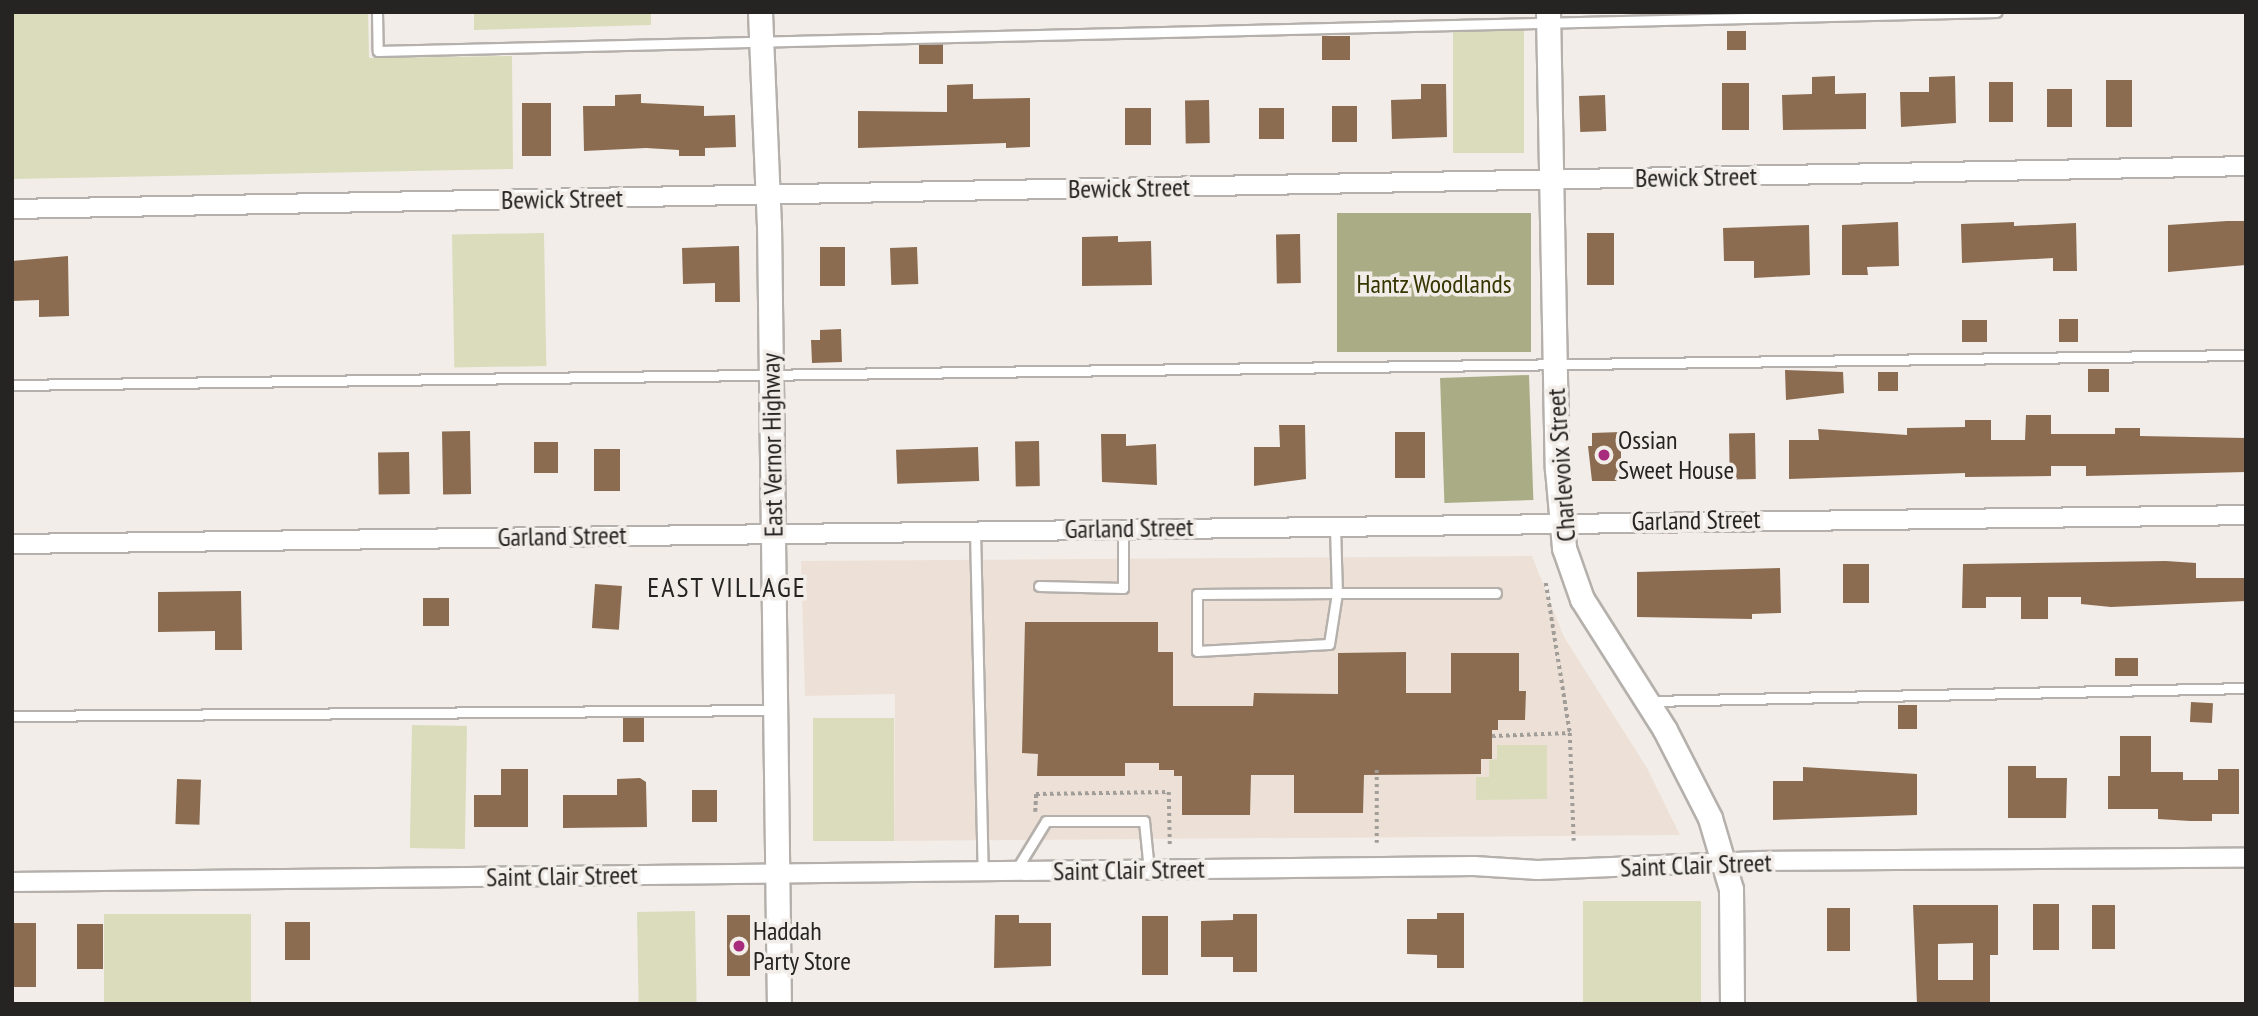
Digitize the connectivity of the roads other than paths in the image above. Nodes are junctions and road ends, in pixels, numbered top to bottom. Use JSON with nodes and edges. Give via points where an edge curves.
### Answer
{"nodes":[{"id":1,"x":377,"y":12,"type":"edge"},
{"id":2,"x":760,"y":12,"type":"edge"},
{"id":3,"x":1997,"y":12,"type":"edge"},
{"id":4,"x":1548,"y":17,"type":"edge"},
{"id":5,"x":761,"y":39,"type":"junction"},
{"id":6,"x":2246,"y":166,"type":"edge"},
{"id":7,"x":1551,"y":180,"type":"junction"},
{"id":8,"x":767,"y":195,"type":"junction"},
{"id":9,"x":12,"y":209,"type":"edge"},
{"id":10,"x":2246,"y":355,"type":"edge"},
{"id":11,"x":1555,"y":361,"type":"junction"},
{"id":12,"x":771,"y":377,"type":"junction"},
{"id":13,"x":12,"y":385,"type":"edge"},
{"id":14,"x":2246,"y":515,"type":"edge"},
{"id":15,"x":1562,"y":522,"type":"junction"},
{"id":16,"x":1335,"y":525,"type":"junction"},
{"id":17,"x":1123,"y":528,"type":"junction"},
{"id":18,"x":975,"y":530,"type":"junction"},
{"id":19,"x":774,"y":533,"type":"junction"},
{"id":20,"x":12,"y":544,"type":"edge"},
{"id":21,"x":1039,"y":586,"type":"dead end"},
{"id":22,"x":1337,"y":593,"type":"junction"},
{"id":23,"x":1496,"y":593,"type":"dead end"},
{"id":24,"x":2246,"y":688,"type":"edge"},
{"id":25,"x":1645,"y":701,"type":"junction"},
{"id":26,"x":777,"y":710,"type":"junction"},
{"id":27,"x":12,"y":716,"type":"edge"},
{"id":28,"x":2246,"y":858,"type":"edge"},
{"id":29,"x":1725,"y":863,"type":"junction"},
{"id":30,"x":1149,"y":870,"type":"junction"},
{"id":31,"x":983,"y":872,"type":"junction"},
{"id":32,"x":1015,"y":872,"type":"junction"},
{"id":33,"x":779,"y":874,"type":"junction"},
{"id":34,"x":12,"y":882,"type":"edge"},
{"id":35,"x":779,"y":1004,"type":"edge"},
{"id":36,"x":1732,"y":1004,"type":"edge"}],
"edges":[{"from":1,"to":5,"type":"lane","via":[[378,51]]},
{"from":2,"to":5,"type":"street","name":"East Vernor Highway"},
{"from":3,"to":4,"type":"lane"},
{"from":4,"to":5,"type":"lane"},
{"from":4,"to":7,"type":"street","name":"Charlevoix Street"},
{"from":5,"to":8,"type":"street","name":"East Vernor Highway"},
{"from":6,"to":7,"type":"street","name":"Bewick Street"},
{"from":7,"to":8,"type":"street","name":"Bewick Street"},
{"from":7,"to":11,"type":"street","name":"Charlevoix Street"},
{"from":8,"to":9,"type":"street","name":"Bewick Street"},
{"from":8,"to":12,"type":"street","name":"East Vernor Highway"},
{"from":10,"to":11,"type":"lane"},
{"from":11,"to":12,"type":"lane"},
{"from":11,"to":15,"type":"street","name":"Charlevoix Street"},
{"from":12,"to":13,"type":"lane"},
{"from":12,"to":19,"type":"street","name":"East Vernor Highway"},
{"from":14,"to":15,"type":"street","name":"Garland Street"},
{"from":15,"to":16,"type":"street","name":"Garland Street"},
{"from":15,"to":25,"type":"street","name":"Charlevoix Street","via":[[1564,548],[1582,599]]},
{"from":16,"to":17,"type":"street","name":"Garland Street"},
{"from":16,"to":22,"type":"lane"},
{"from":17,"to":18,"type":"street","name":"Garland Street"},
{"from":17,"to":21,"type":"lane","via":[[1123,588]]},
{"from":18,"to":19,"type":"street","name":"Garland Street"},
{"from":18,"to":31,"type":"lane"},
{"from":19,"to":20,"type":"street","name":"Garland Street"},
{"from":19,"to":26,"type":"street","name":"East Vernor Highway"},
{"from":22,"to":22,"type":"lane","via":[[1197,594],[1197,651],[1329,644]]},
{"from":22,"to":23,"type":"lane"},
{"from":24,"to":25,"type":"lane"},
{"from":25,"to":29,"type":"street","name":"Charlevoix Street","via":[[1690,774]]},
{"from":26,"to":27,"type":"lane"},
{"from":26,"to":33,"type":"street","name":"East Vernor Highway"},
{"from":28,"to":29,"type":"street","name":"Saint Clair Street"},
{"from":29,"to":30,"type":"street","name":"Saint Clair Street","via":[[1538,870]]},
{"from":29,"to":36,"type":"street","name":"Charlevoix Street","via":[[1731,888]]},
{"from":30,"to":32,"type":"street","name":"Saint Clair Street"},
{"from":30,"to":32,"type":"lane","via":[[1144,821],[1046,821]]},
{"from":31,"to":32,"type":"street","name":"Saint Clair Street"},
{"from":31,"to":33,"type":"street","name":"Saint Clair Street"},
{"from":33,"to":34,"type":"street","name":"Saint Clair Street"},
{"from":33,"to":35,"type":"street","name":"East Vernor Highway"}]}
